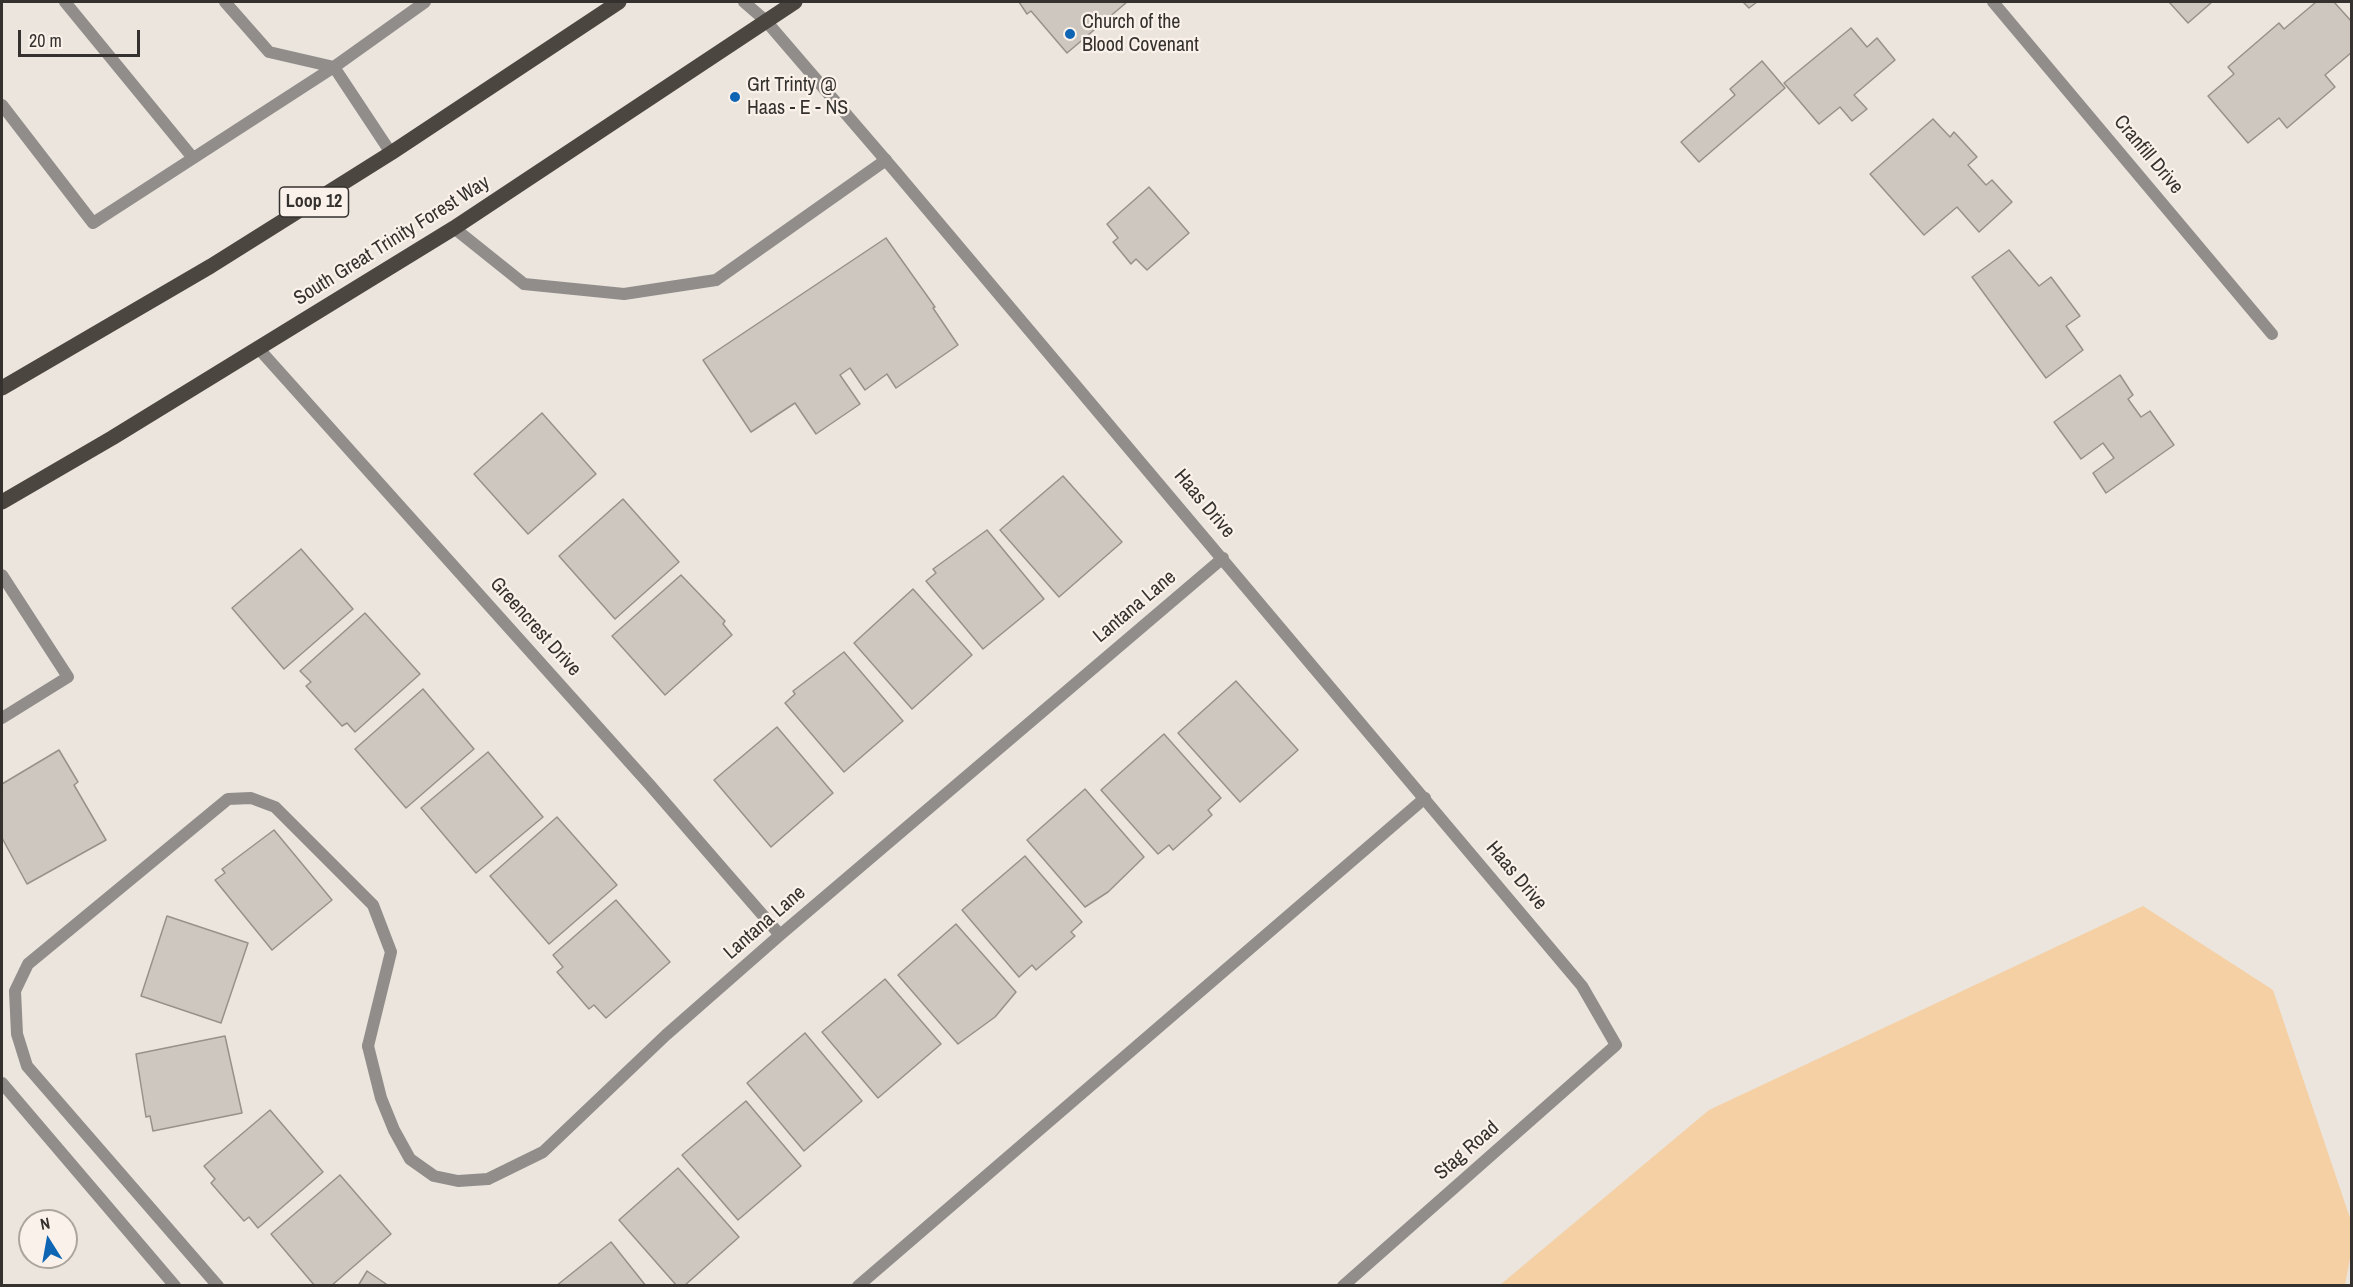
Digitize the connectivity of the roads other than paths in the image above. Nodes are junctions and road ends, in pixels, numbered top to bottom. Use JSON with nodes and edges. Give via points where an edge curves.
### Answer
{"nodes":[{"id":1,"x":65,"y":2,"type":"edge"},
{"id":2,"x":225,"y":2,"type":"edge"},
{"id":3,"x":425,"y":2,"type":"edge"},
{"id":4,"x":619,"y":2,"type":"edge"},
{"id":5,"x":744,"y":2,"type":"edge"},
{"id":6,"x":795,"y":2,"type":"edge"},
{"id":7,"x":1993,"y":2,"type":"edge"},
{"id":8,"x":766,"y":21,"type":"junction"},
{"id":9,"x":334,"y":67,"type":"junction"},
{"id":10,"x":2,"y":105,"type":"edge"},
{"id":11,"x":391,"y":153,"type":"junction"},
{"id":12,"x":193,"y":158,"type":"junction"},
{"id":13,"x":886,"y":160,"type":"junction"},
{"id":14,"x":454,"y":228,"type":"junction"},
{"id":15,"x":2272,"y":334,"type":"dead end"},
{"id":16,"x":259,"y":349,"type":"junction"},
{"id":17,"x":2,"y":388,"type":"edge"},
{"id":18,"x":2,"y":502,"type":"edge"},
{"id":19,"x":1224,"y":558,"type":"junction"},
{"id":20,"x":2,"y":575,"type":"edge"},
{"id":21,"x":2,"y":718,"type":"edge"},
{"id":22,"x":1425,"y":798,"type":"junction"},
{"id":23,"x":780,"y":935,"type":"junction"},
{"id":24,"x":1616,"y":1045,"type":"joint"},
{"id":25,"x":2,"y":1083,"type":"edge"},
{"id":26,"x":175,"y":1286,"type":"edge"},
{"id":27,"x":218,"y":1286,"type":"edge"},
{"id":28,"x":858,"y":1286,"type":"edge"},
{"id":29,"x":1343,"y":1286,"type":"edge"}],
"edges":[{"from":1,"to":12,"type":"street"},
{"from":2,"to":9,"type":"street","via":[[269,52]]},
{"from":3,"to":9,"type":"street"},
{"from":4,"to":11,"type":"main road","number":"Loop 12"},
{"from":5,"to":8,"type":"street","name":"Haas Drive"},
{"from":6,"to":8,"type":"main road","name":"South Great Trinity Forest Way"},
{"from":7,"to":15,"type":"street","name":"Cranfill Drive"},
{"from":8,"to":13,"type":"street","name":"Haas Drive"},
{"from":8,"to":14,"type":"main road","name":"South Great Trinity Forest Way"},
{"from":9,"to":11,"type":"street"},
{"from":9,"to":12,"type":"street"},
{"from":10,"to":12,"type":"street","via":[[93,223]]},
{"from":11,"to":17,"type":"main road","number":"Loop 12","via":[[211,267]]},
{"from":13,"to":14,"type":"street","via":[[716,280],[624,294],[524,284]]},
{"from":13,"to":19,"type":"street","name":"Haas Drive"},
{"from":14,"to":16,"type":"main road","name":"South Great Trinity Forest Way"},
{"from":16,"to":18,"type":"main road","name":"South Great Trinity Forest Way"},
{"from":16,"to":23,"type":"street","name":"Greencrest Drive","via":[[649,783]]},
{"from":19,"to":22,"type":"street","name":"Haas Drive"},
{"from":19,"to":23,"type":"street","name":"Lantana Lane"},
{"from":20,"to":21,"type":"street","via":[[68,676]]},
{"from":22,"to":24,"type":"street","name":"Haas Drive","via":[[1582,986]]},
{"from":22,"to":28,"type":"street"},
{"from":23,"to":27,"type":"street","name":"Lantana Lane","via":[[666,1035],[543,1152],[488,1179],[458,1181],[434,1176],[410,1159],[394,1130],[368,1046],[391,952],[373,905],[275,807],[251,798],[228,799],[28,964],[15,991],[17,1034],[27,1066]]},
{"from":24,"to":29,"type":"street","name":"Stag Road"},
{"from":25,"to":26,"type":"street"}]}
